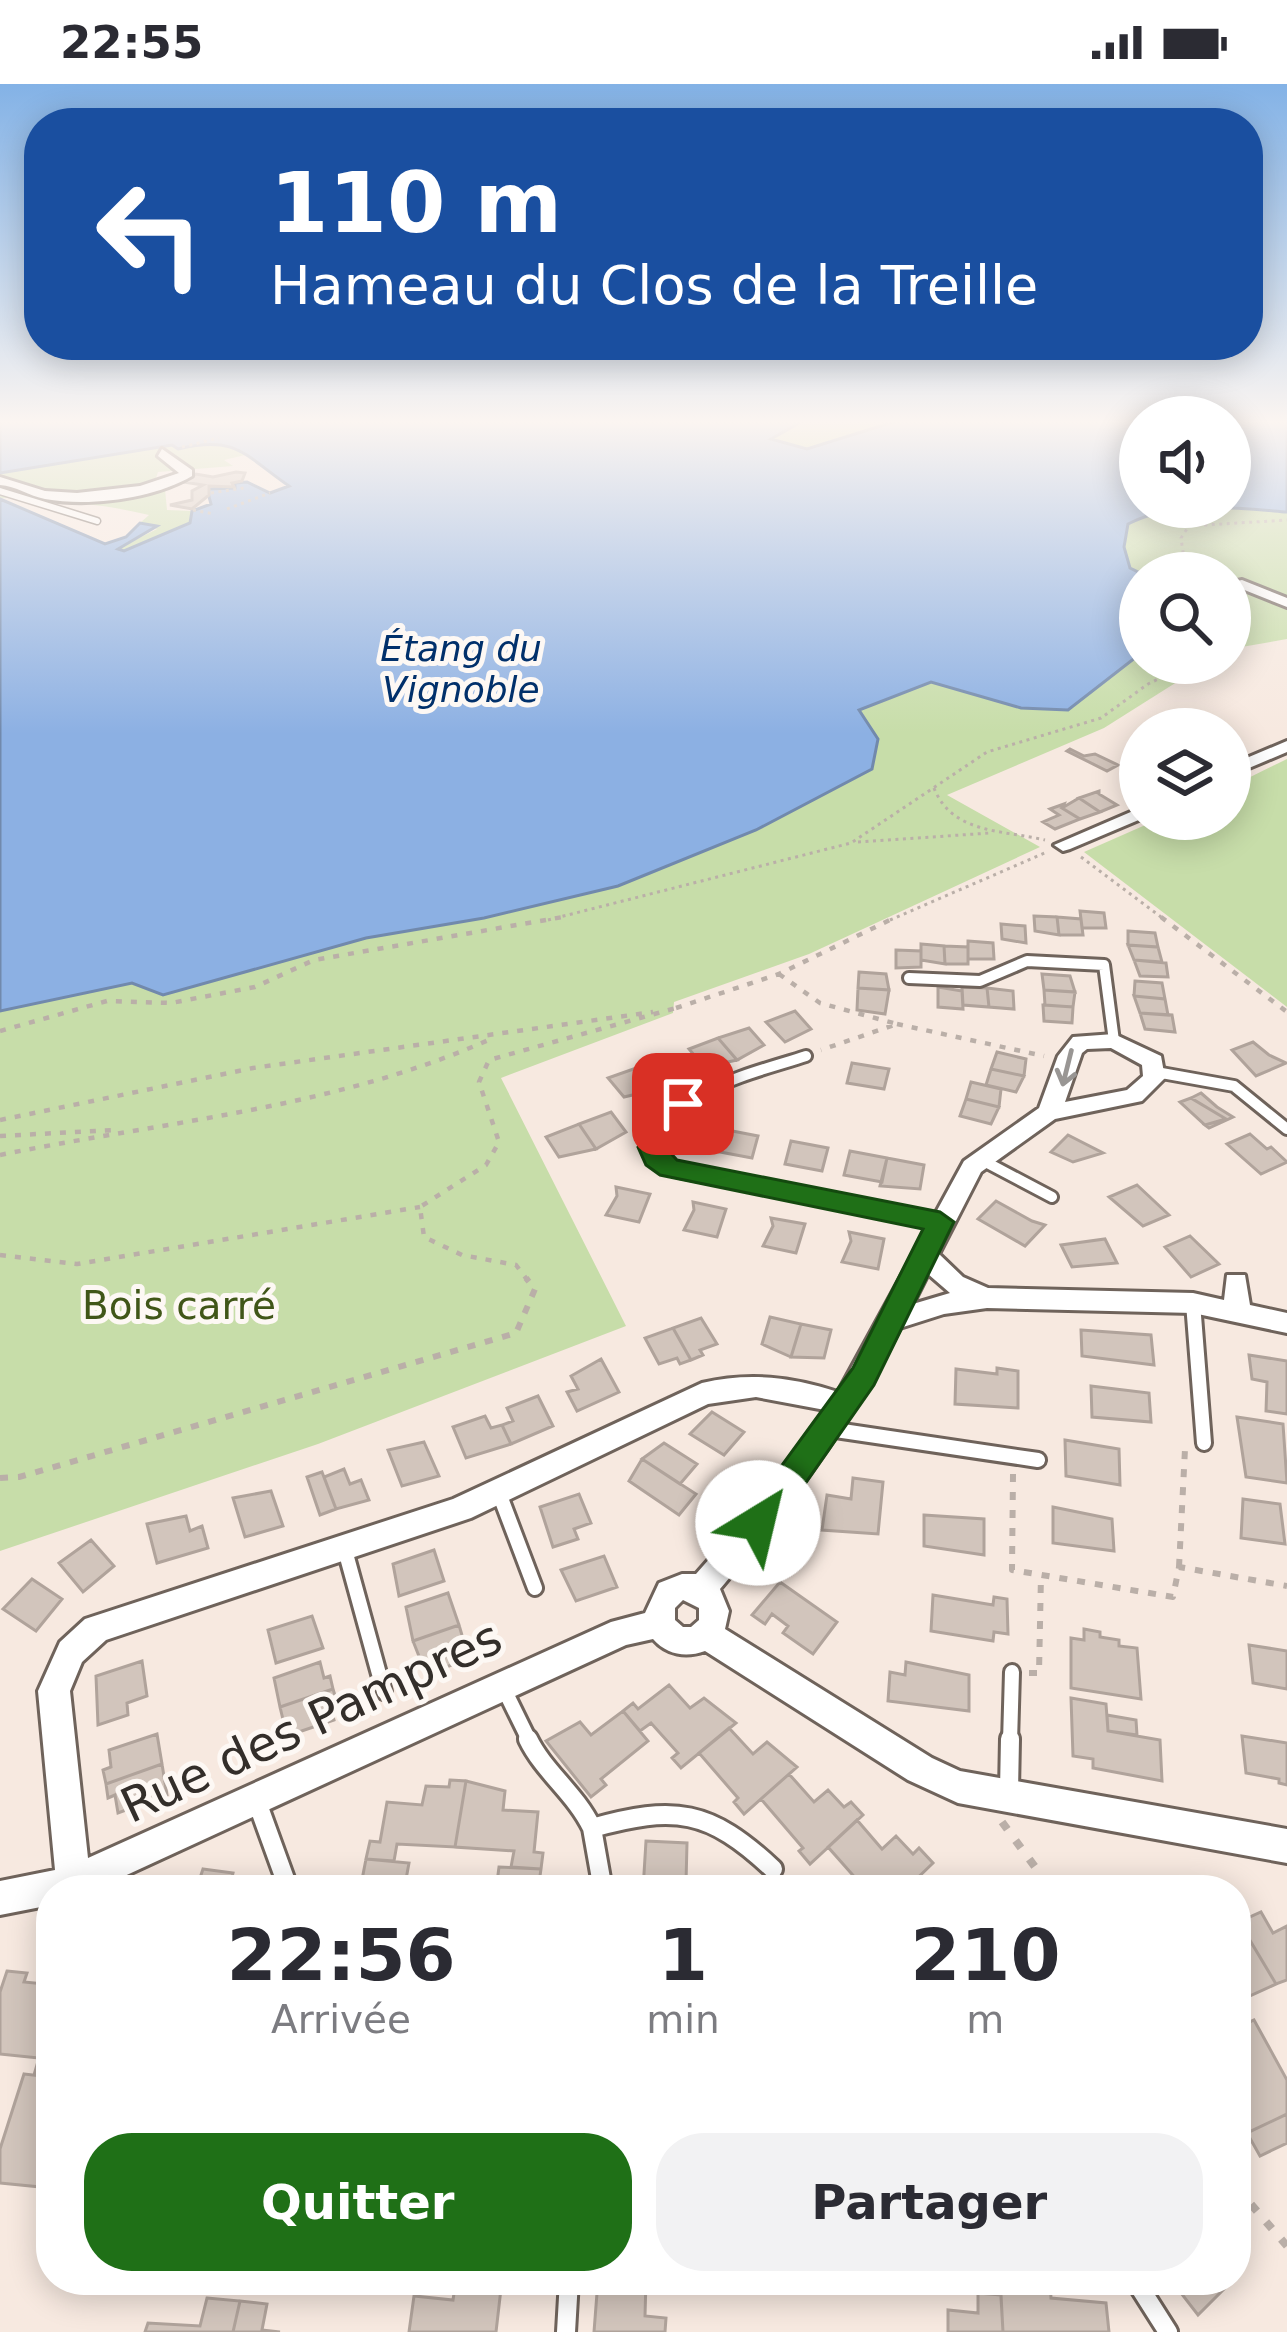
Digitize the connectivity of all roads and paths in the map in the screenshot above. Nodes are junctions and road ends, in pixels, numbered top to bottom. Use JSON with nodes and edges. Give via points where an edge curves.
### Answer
{"nodes":[{"id":1,"x":1223,"y":524,"type":"edge"},
{"id":2,"x":1183,"y":552,"type":"edge"},
{"id":3,"x":1251,"y":588,"type":"edge"},
{"id":4,"x":1287,"y":603,"type":"edge"},
{"id":5,"x":1148,"y":684,"type":"edge"},
{"id":6,"x":1287,"y":746,"type":"edge"},
{"id":7,"x":1251,"y":762,"type":"edge"},
{"id":8,"x":934,"y":788,"type":"junction"},
{"id":9,"x":1119,"y":822,"type":"edge"},
{"id":10,"x":996,"y":832,"type":"junction"},
{"id":11,"x":851,"y":843,"type":"junction"},
{"id":12,"x":1063,"y":845,"type":"junction"},
{"id":13,"x":779,"y":974,"type":"junction"},
{"id":14,"x":909,"y":977,"type":"dead end"},
{"id":15,"x":676,"y":1008,"type":"junction"},
{"id":16,"x":1287,"y":1012,"type":"edge"},
{"id":17,"x":897,"y":1024,"type":"junction"},
{"id":18,"x":0,"y":1031,"type":"edge"},
{"id":19,"x":498,"y":1035,"type":"junction"},
{"id":20,"x":1114,"y":1041,"type":"junction"},
{"id":21,"x":806,"y":1056,"type":"joint"},
{"id":22,"x":1065,"y":1061,"type":"junction"},
{"id":23,"x":1156,"y":1072,"type":"junction"},
{"id":24,"x":1048,"y":1113,"type":"junction"},
{"id":25,"x":0,"y":1120,"type":"edge"},
{"id":26,"x":1287,"y":1129,"type":"edge"},
{"id":27,"x":123,"y":1131,"type":"junction"},
{"id":28,"x":0,"y":1136,"type":"edge"},
{"id":29,"x":0,"y":1155,"type":"edge"},
{"id":30,"x":980,"y":1159,"type":"junction"},
{"id":31,"x":1052,"y":1197,"type":"dead end"},
{"id":32,"x":420,"y":1207,"type":"junction"},
{"id":33,"x":940,"y":1222,"type":"junction"},
{"id":34,"x":0,"y":1255,"type":"edge"},
{"id":35,"x":925,"y":1256,"type":"junction"},
{"id":36,"x":987,"y":1298,"type":"junction"},
{"id":37,"x":1193,"y":1303,"type":"junction"},
{"id":38,"x":892,"y":1321,"type":"junction"},
{"id":39,"x":1287,"y":1323,"type":"edge"},
{"id":40,"x":836,"y":1417,"type":"junction"},
{"id":41,"x":1204,"y":1443,"type":"joint"},
{"id":42,"x":1014,"y":1456,"type":"junction"},
{"id":43,"x":1038,"y":1460,"type":"dead end"},
{"id":44,"x":0,"y":1478,"type":"edge"},
{"id":45,"x":499,"y":1493,"type":"junction"},
{"id":46,"x":345,"y":1550,"type":"junction"},
{"id":47,"x":1179,"y":1568,"type":"junction"},
{"id":48,"x":1041,"y":1575,"type":"junction"},
{"id":49,"x":1287,"y":1586,"type":"edge"},
{"id":50,"x":535,"y":1588,"type":"dead end"},
{"id":51,"x":700,"y":1591,"type":"junction"},
{"id":52,"x":660,"y":1623,"type":"junction"},
{"id":53,"x":706,"y":1634,"type":"junction"},
{"id":54,"x":1012,"y":1672,"type":"joint"},
{"id":55,"x":502,"y":1686,"type":"junction"},
{"id":56,"x":384,"y":1692,"type":"dead end"},
{"id":57,"x":993,"y":1796,"type":"junction"},
{"id":58,"x":255,"y":1797,"type":"junction"},
{"id":59,"x":592,"y":1828,"type":"junction"},
{"id":60,"x":1287,"y":1846,"type":"edge"},
{"id":61,"x":773,"y":1869,"type":"dead end"},
{"id":62,"x":72,"y":1875,"type":"edge"},
{"id":63,"x":120,"y":1875,"type":"edge"},
{"id":64,"x":284,"y":1875,"type":"edge"},
{"id":65,"x":600,"y":1875,"type":"edge"},
{"id":66,"x":1043,"y":1875,"type":"edge"},
{"id":67,"x":36,"y":1890,"type":"edge"},
{"id":68,"x":0,"y":1898,"type":"edge"},
{"id":69,"x":1251,"y":2204,"type":"edge"},
{"id":70,"x":1287,"y":2246,"type":"edge"},
{"id":71,"x":568,"y":2295,"type":"edge"},
{"id":72,"x":1145,"y":2295,"type":"edge"},
{"id":73,"x":566,"y":2332,"type":"edge"},
{"id":74,"x":1168,"y":2332,"type":"edge"}],
"edges":[{"from":1,"to":2,"type":"path","via":[[1189,526]]},
{"from":3,"to":4,"type":"street"},
{"from":5,"to":8,"type":"path","via":[[1101,718],[987,752]]},
{"from":6,"to":7,"type":"street"},
{"from":8,"to":10,"type":"path","via":[[937,803],[958,821]]},
{"from":8,"to":11,"type":"path"},
{"from":9,"to":12,"type":"street"},
{"from":10,"to":11,"type":"path"},
{"from":10,"to":12,"type":"path"},
{"from":11,"to":18,"type":"path","via":[[557,919],[314,960],[255,987],[171,1004],[106,1001]]},
{"from":12,"to":13,"type":"path"},
{"from":12,"to":16,"type":"path"},
{"from":13,"to":15,"type":"path"},
{"from":13,"to":17,"type":"path","via":[[820,1003]]},
{"from":14,"to":20,"type":"lane","via":[[980,981],[1027,961],[1104,965]]},
{"from":15,"to":19,"type":"path"},
{"from":15,"to":32,"type":"path","via":[[489,1060],[479,1082],[499,1142],[486,1165]]},
{"from":17,"to":21,"type":"path"},
{"from":17,"to":22,"type":"path"},
{"from":19,"to":25,"type":"path","via":[[253,1068]]},
{"from":19,"to":27,"type":"path","via":[[442,1065]]},
{"from":20,"to":22,"type":"street","via":[[1081,1042]]},
{"from":20,"to":23,"type":"street","via":[[1148,1056]]},
{"from":21,"to":33,"type":"lane","via":[[683,1104],[657,1134],[655,1159],[679,1172]]},
{"from":22,"to":24,"type":"street","one_way":true},
{"from":23,"to":24,"type":"street","via":[[1134,1096]]},
{"from":23,"to":26,"type":"lane","via":[[1234,1086]]},
{"from":24,"to":30,"type":"street"},
{"from":27,"to":28,"type":"path"},
{"from":27,"to":29,"type":"path"},
{"from":30,"to":31,"type":"lane"},
{"from":30,"to":33,"type":"street"},
{"from":32,"to":34,"type":"path","via":[[77,1264]]},
{"from":32,"to":44,"type":"path","via":[[424,1237],[462,1255],[517,1265],[535,1289],[516,1334]]},
{"from":33,"to":35,"type":"street"},
{"from":35,"to":36,"type":"street","via":[[953,1284]]},
{"from":35,"to":38,"type":"street"},
{"from":36,"to":37,"type":"street"},
{"from":36,"to":38,"type":"street"},
{"from":37,"to":39,"type":"street","via":[[1236,1296]]},
{"from":37,"to":41,"type":"lane"},
{"from":38,"to":40,"type":"street"},
{"from":40,"to":42,"type":"lane"},
{"from":40,"to":45,"type":"street","via":[[784,1388],[718,1389]]},
{"from":40,"to":51,"type":"street"},
{"from":41,"to":47,"type":"path","via":[[1183,1450]]},
{"from":42,"to":43,"type":"lane"},
{"from":42,"to":48,"type":"path","via":[[1012,1570]]},
{"from":45,"to":46,"type":"street"},
{"from":45,"to":50,"type":"lane"},
{"from":46,"to":56,"type":"lane"},
{"from":46,"to":62,"type":"street","via":[[111,1622],[81,1640],[52,1705]]},
{"from":47,"to":48,"type":"path","via":[[1173,1597]]},
{"from":47,"to":49,"type":"path"},
{"from":48,"to":54,"type":"path","via":[[1039,1673]]},
{"from":51,"to":52,"type":"street","via":[[666,1596]]},
{"from":51,"to":53,"type":"street","via":[[715,1612]]},
{"from":52,"to":53,"type":"street","via":[[680,1640]]},
{"from":52,"to":55,"type":"street","name":"Rue des Pampres"},
{"from":53,"to":57,"type":"street","via":[[920,1769]]},
{"from":54,"to":57,"type":"lane"},
{"from":55,"to":58,"type":"street","name":"Rue des Pampres"},
{"from":55,"to":59,"type":"lane","via":[[536,1755]]},
{"from":57,"to":60,"type":"street"},
{"from":57,"to":66,"type":"path"},
{"from":58,"to":63,"type":"street","name":"Rue des Pampres"},
{"from":58,"to":64,"type":"lane"},
{"from":59,"to":61,"type":"lane","via":[[644,1812],[681,1812],[734,1832]]},
{"from":59,"to":65,"type":"lane"},
{"from":67,"to":68,"type":"street","name":"Rue des Pampres"},
{"from":69,"to":70,"type":"path"},
{"from":71,"to":73,"type":"lane"},
{"from":72,"to":74,"type":"lane"}]}
